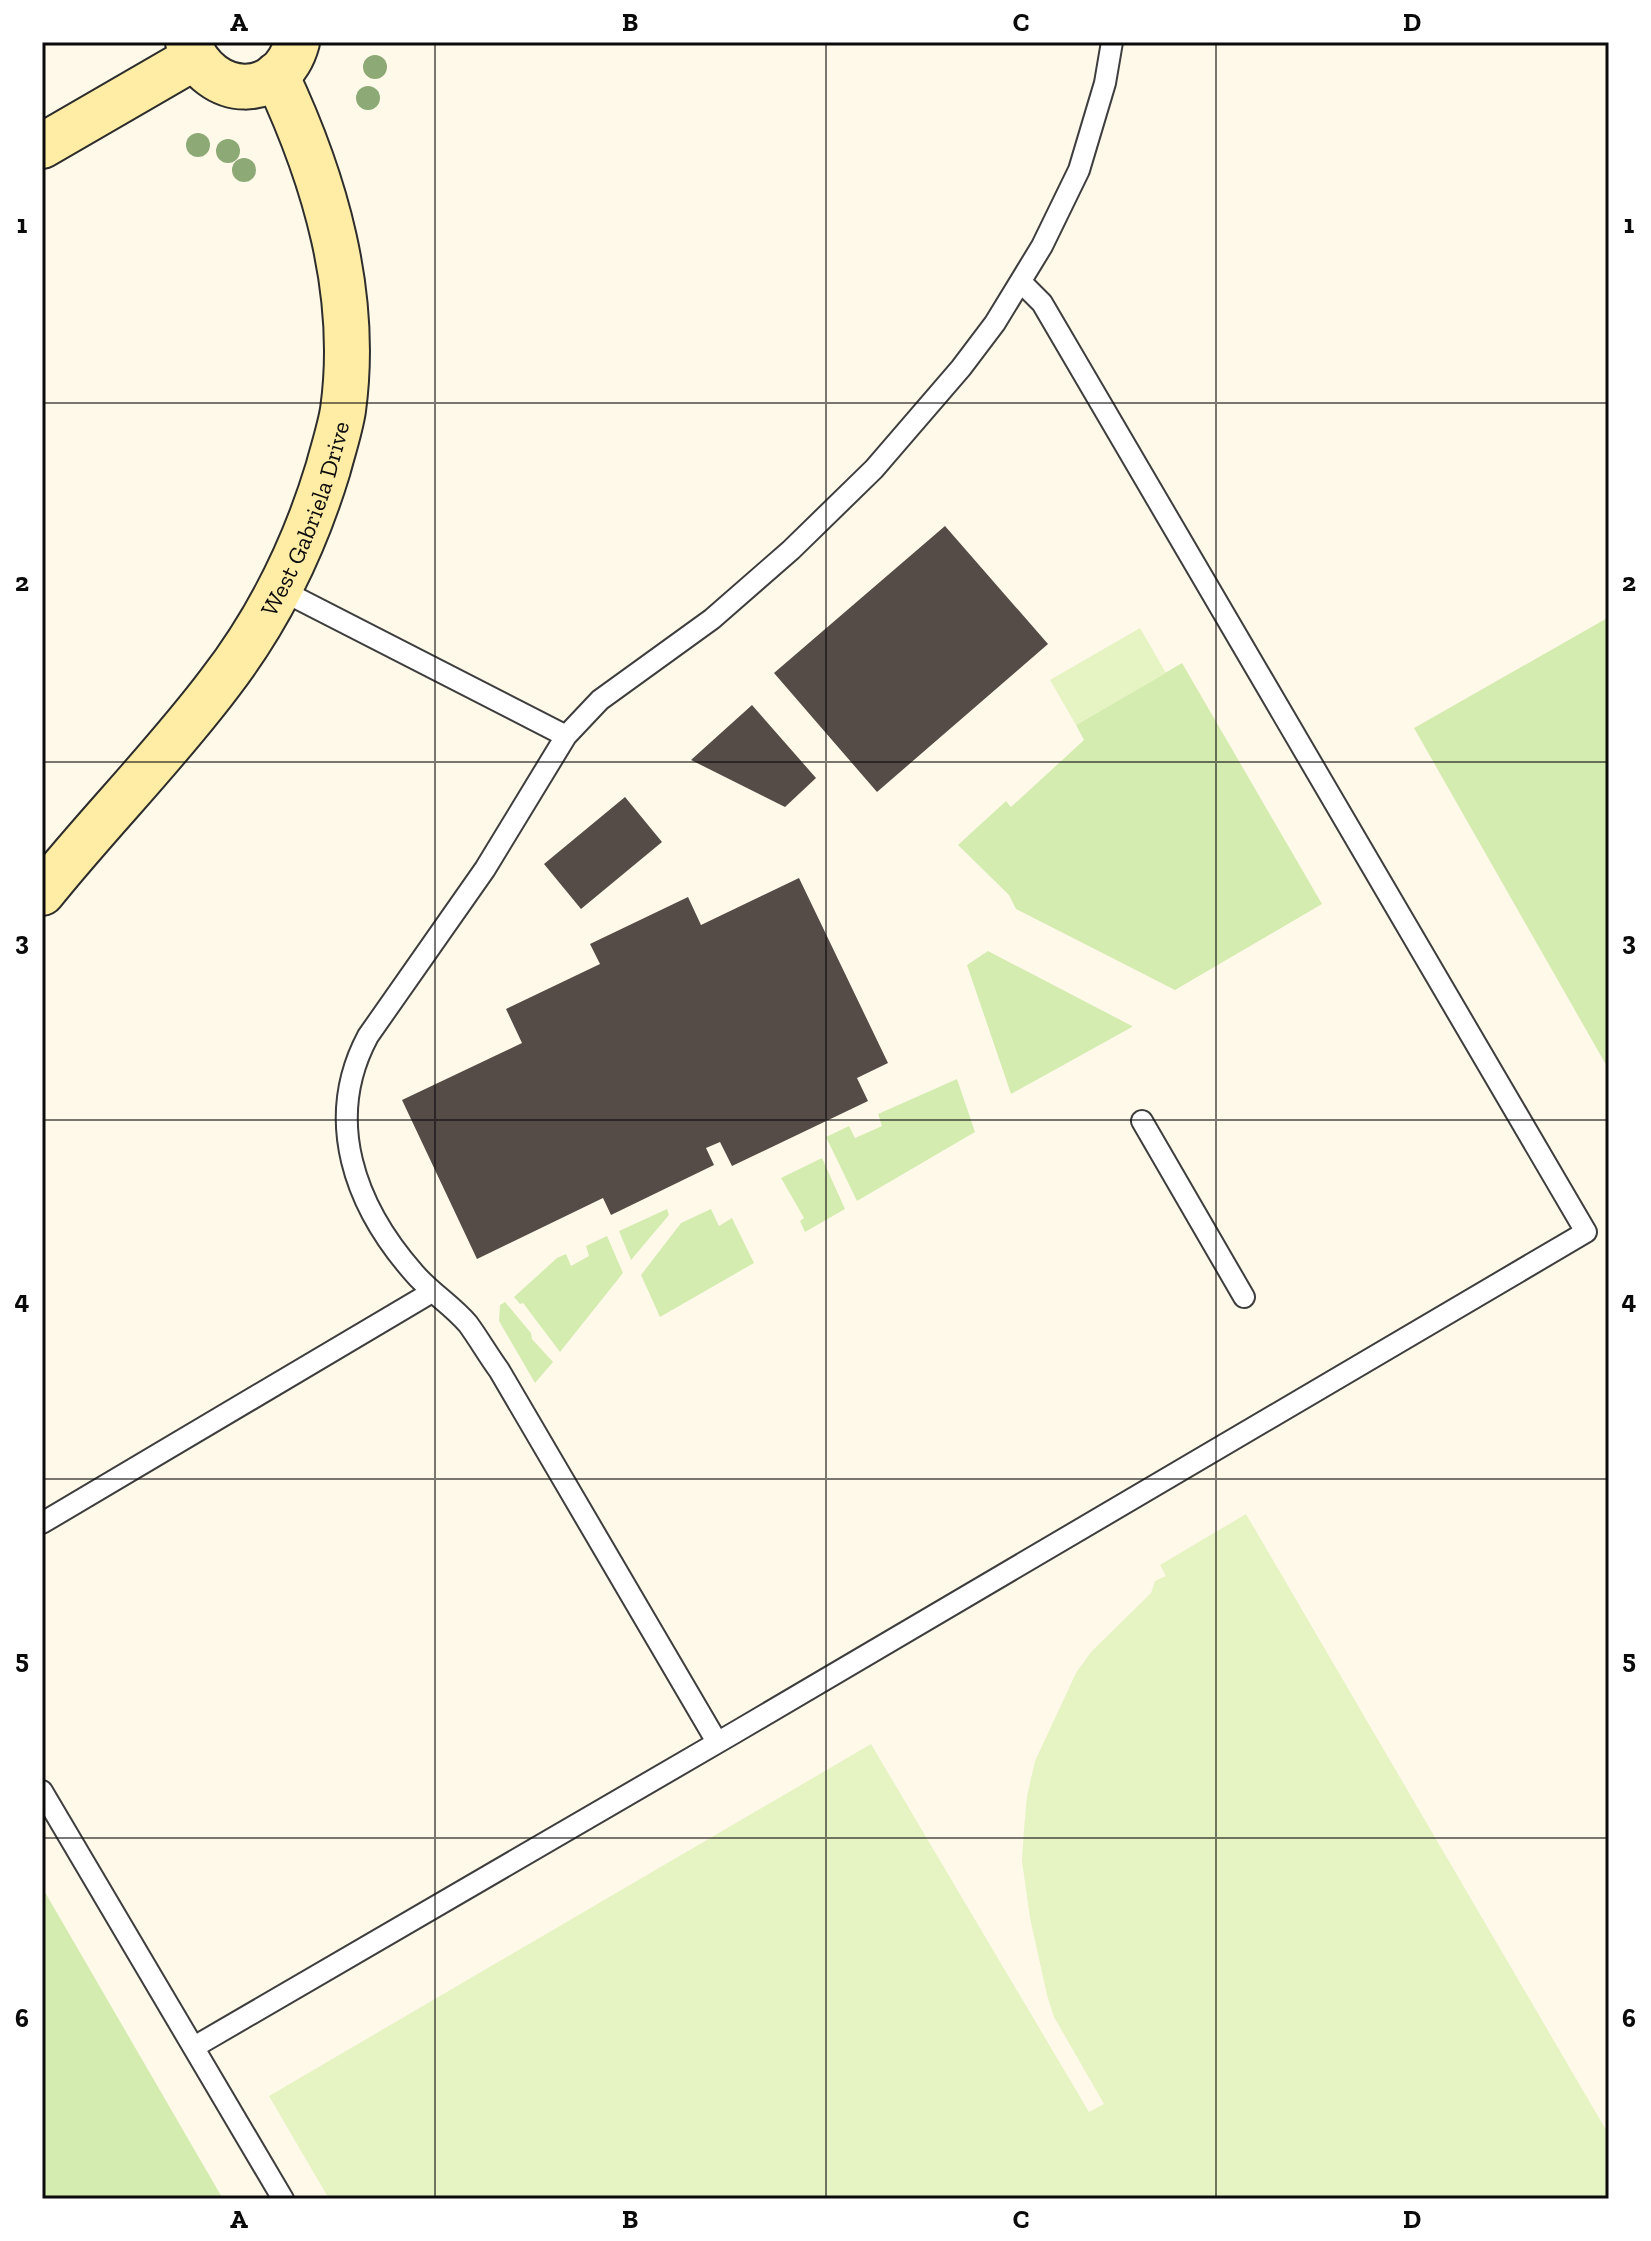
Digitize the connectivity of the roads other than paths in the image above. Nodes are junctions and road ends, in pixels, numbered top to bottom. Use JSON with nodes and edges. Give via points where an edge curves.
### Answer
{"nodes":[{"id":1,"x":1112,"y":42,"type":"edge"},
{"id":2,"x":191,"y":50,"type":"edge"},
{"id":3,"x":286,"y":59,"type":"edge"},
{"id":4,"x":42,"y":146,"type":"edge"},
{"id":5,"x":1021,"y":282,"type":"junction"},
{"id":6,"x":281,"y":590,"type":"junction"},
{"id":7,"x":566,"y":736,"type":"junction"},
{"id":8,"x":42,"y":893,"type":"edge"},
{"id":9,"x":1142,"y":1121,"type":"dead end"},
{"id":10,"x":432,"y":1292,"type":"junction"},
{"id":11,"x":1244,"y":1297,"type":"dead end"},
{"id":12,"x":42,"y":1523,"type":"edge"},
{"id":13,"x":717,"y":1742,"type":"junction"},
{"id":14,"x":42,"y":1791,"type":"edge"},
{"id":15,"x":194,"y":2047,"type":"junction"},
{"id":16,"x":283,"y":2199,"type":"edge"}],
"edges":[{"from":1,"to":5,"type":"lane","via":[[1079,170]]},
{"from":2,"to":3,"type":"street","via":[[204,71],[235,86],[252,86]]},
{"from":2,"to":4,"type":"street"},
{"from":3,"to":6,"type":"street","name":"West Gabriela Drive","via":[[296,117],[336,246],[347,356],[343,412],[329,464],[312,520]]},
{"from":5,"to":7,"type":"lane","via":[[961,368],[874,469],[768,571],[600,700]]},
{"from":5,"to":13,"type":"lane","via":[[1042,303],[1586,1232]]},
{"from":6,"to":7,"type":"lane"},
{"from":6,"to":8,"type":"street","name":"West Gabriela Drive","via":[[219,685]]},
{"from":7,"to":10,"type":"lane","via":[[485,869],[368,1036],[352,1072],[347,1128],[358,1183],[380,1228]]},
{"from":9,"to":11,"type":"lane"},
{"from":10,"to":12,"type":"lane"},
{"from":10,"to":13,"type":"lane","via":[[466,1322],[499,1370]]},
{"from":13,"to":15,"type":"lane"},
{"from":14,"to":15,"type":"lane"},
{"from":15,"to":16,"type":"lane"}]}
